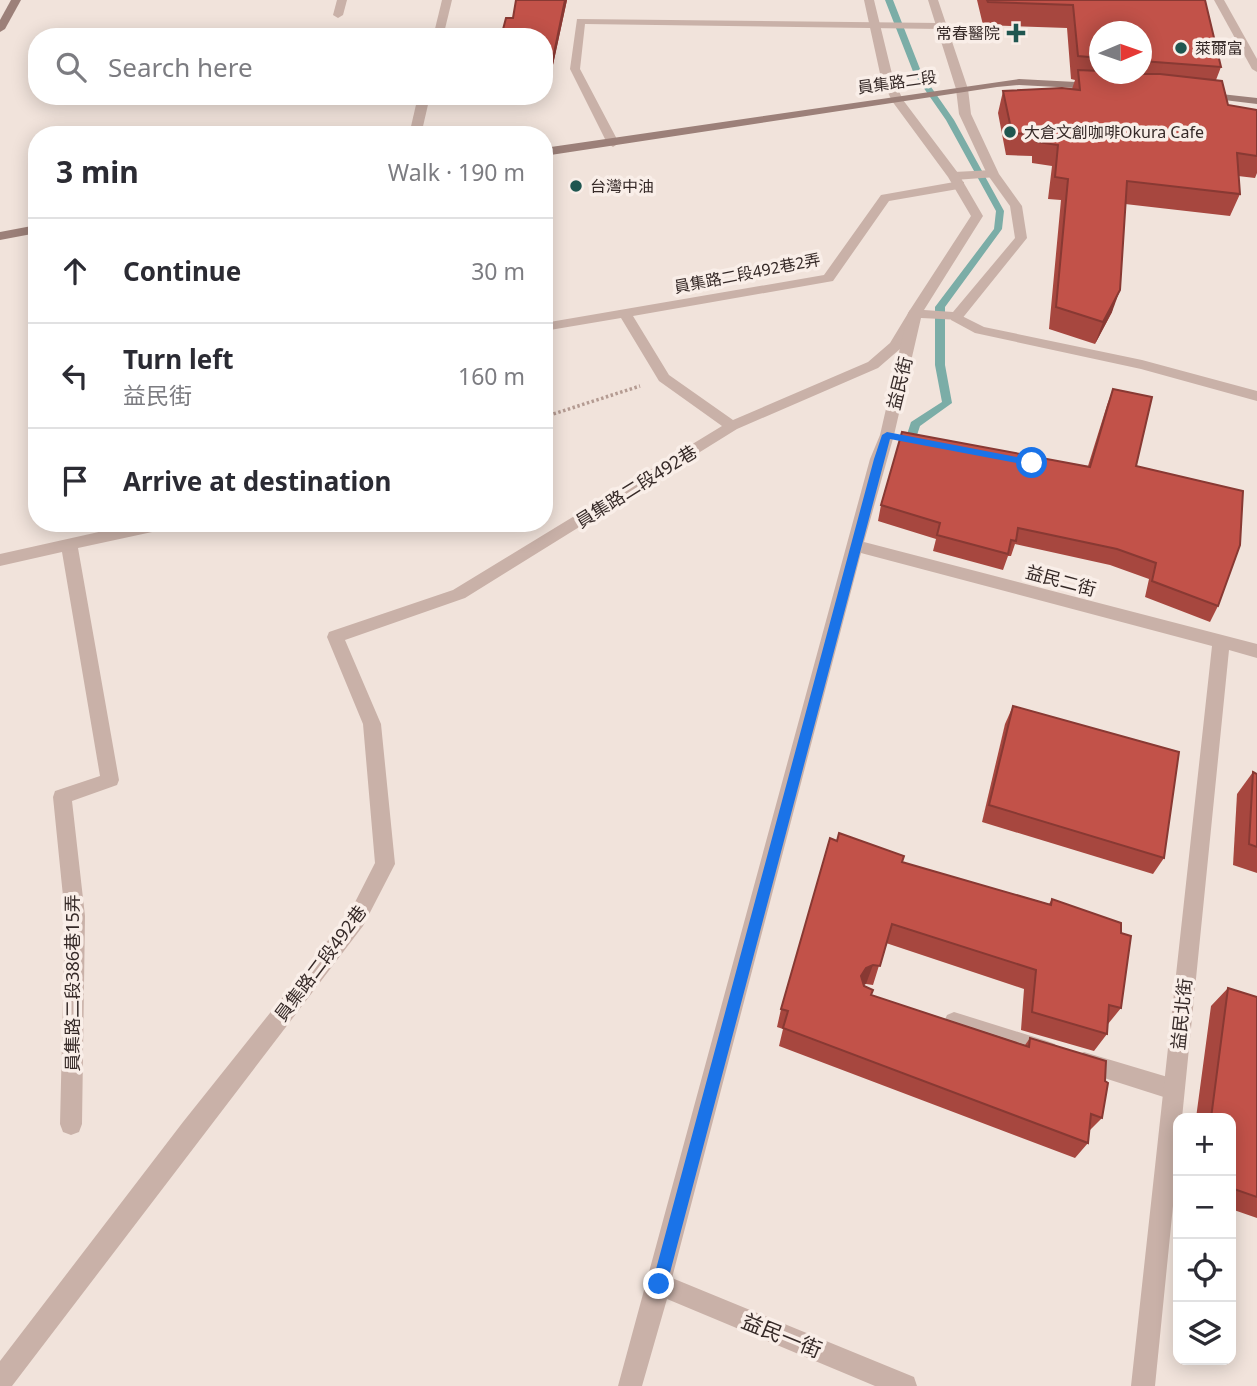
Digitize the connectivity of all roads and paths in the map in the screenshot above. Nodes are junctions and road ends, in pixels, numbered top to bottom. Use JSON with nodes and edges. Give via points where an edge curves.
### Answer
{"nodes":[{"id":1,"x":16,"y":0,"type":"edge"},
{"id":2,"x":342,"y":0,"type":"edge"},
{"id":3,"x":447,"y":0,"type":"edge"},
{"id":4,"x":869,"y":0,"type":"edge"},
{"id":5,"x":933,"y":0,"type":"edge"},
{"id":6,"x":1219,"y":0,"type":"edge"},
{"id":7,"x":338,"y":15,"type":"dead end"},
{"id":8,"x":874,"y":26,"type":"junction"},
{"id":9,"x":940,"y":26,"type":"junction"},
{"id":10,"x":440,"y":28,"type":"edge"},
{"id":11,"x":0,"y":29,"type":"edge"},
{"id":12,"x":1257,"y":69,"type":"edge"},
{"id":13,"x":1102,"y":86,"type":"edge"},
{"id":14,"x":962,"y":89,"type":"junction"},
{"id":15,"x":1192,"y":94,"type":"edge"},
{"id":16,"x":898,"y":101,"type":"junction"},
{"id":17,"x":1257,"y":101,"type":"edge"},
{"id":18,"x":422,"y":105,"type":"edge"},
{"id":19,"x":417,"y":126,"type":"edge"},
{"id":20,"x":613,"y":143,"type":"junction"},
{"id":21,"x":553,"y":151,"type":"edge"},
{"id":22,"x":993,"y":174,"type":"junction"},
{"id":23,"x":957,"y":181,"type":"junction"},
{"id":24,"x":28,"y":231,"type":"edge"},
{"id":25,"x":0,"y":236,"type":"edge"},
{"id":26,"x":915,"y":313,"type":"junction"},
{"id":27,"x":625,"y":314,"type":"junction"},
{"id":28,"x":956,"y":317,"type":"junction"},
{"id":29,"x":553,"y":326,"type":"edge"},
{"id":30,"x":664,"y":378,"type":"junction"},
{"id":31,"x":1257,"y":396,"type":"edge"},
{"id":32,"x":553,"y":414,"type":"edge"},
{"id":33,"x":732,"y":426,"type":"junction"},
{"id":34,"x":113,"y":532,"type":"edge"},
{"id":35,"x":69,"y":545,"type":"junction"},
{"id":36,"x":855,"y":546,"type":"junction"},
{"id":37,"x":0,"y":560,"type":"edge"},
{"id":38,"x":1221,"y":642,"type":"junction"},
{"id":39,"x":1257,"y":651,"type":"edge"},
{"id":40,"x":933,"y":1016,"type":"edge"},
{"id":41,"x":1173,"y":1089,"type":"junction"},
{"id":42,"x":71,"y":1124,"type":"dead end"},
{"id":43,"x":659,"y":1284,"type":"junction"},
{"id":44,"x":0,"y":1381,"type":"edge"},
{"id":45,"x":630,"y":1386,"type":"edge"},
{"id":46,"x":905,"y":1386,"type":"edge"},
{"id":47,"x":1143,"y":1386,"type":"edge"}],
"edges":[{"from":1,"to":11,"type":"main road"},
{"from":2,"to":7,"type":"street"},
{"from":3,"to":10,"type":"street"},
{"from":4,"to":8,"type":"street","name":"員集路二段492巷"},
{"from":5,"to":9,"type":"street"},
{"from":6,"to":12,"type":"street"},
{"from":8,"to":9,"type":"street"},
{"from":8,"to":16,"type":"street","name":"員集路二段492巷"},
{"from":8,"to":20,"type":"street","via":[[581,23],[575,69]]},
{"from":9,"to":14,"type":"street"},
{"from":13,"to":14,"type":"main road","name":"員集路二段","via":[[1018,82]]},
{"from":14,"to":16,"type":"main road","name":"員集路二段"},
{"from":14,"to":22,"type":"street","via":[[964,114]]},
{"from":15,"to":17,"type":"main road"},
{"from":16,"to":20,"type":"main road","name":"員集路二段"},
{"from":16,"to":23,"type":"street","name":"員集路二段492巷"},
{"from":18,"to":19,"type":"street"},
{"from":20,"to":21,"type":"main road","name":"員集路二段"},
{"from":22,"to":23,"type":"street","name":"員集路二段492巷2弄"},
{"from":22,"to":28,"type":"street","via":[[1016,206],[1021,238]]},
{"from":23,"to":26,"type":"street","name":"員集路二段492巷","via":[[977,216]]},
{"from":23,"to":27,"type":"street","name":"員集路二段492巷2弄","via":[[885,198],[828,278]]},
{"from":24,"to":25,"type":"main road"},
{"from":26,"to":28,"type":"street"},
{"from":26,"to":33,"type":"street","name":"員集路二段492巷","via":[[895,346],[873,365]]},
{"from":26,"to":36,"type":"street","name":"益民街","via":[[894,437]]},
{"from":27,"to":29,"type":"street","name":"員集路二段492巷2弄"},
{"from":27,"to":30,"type":"street"},
{"from":28,"to":31,"type":"street","via":[[980,330],[1142,365]]},
{"from":30,"to":32,"type":"path"},
{"from":30,"to":33,"type":"street"},
{"from":33,"to":44,"type":"street","name":"員集路二段492巷","via":[[459,594],[335,637],[372,724],[385,864],[356,920]]},
{"from":34,"to":35,"type":"street"},
{"from":35,"to":37,"type":"street"},
{"from":35,"to":42,"type":"street","name":"員集路二段386巷15弄","via":[[110,780],[62,797],[75,916]]},
{"from":36,"to":38,"type":"street","name":"益民二街"},
{"from":36,"to":43,"type":"street","name":"益民街"},
{"from":38,"to":39,"type":"street","name":"益民二街"},
{"from":38,"to":41,"type":"street","name":"益民北街"},
{"from":40,"to":41,"type":"street"},
{"from":41,"to":47,"type":"street","name":"益民北街"},
{"from":43,"to":45,"type":"street","name":"益民街"},
{"from":43,"to":46,"type":"street","name":"益民一街"}]}
